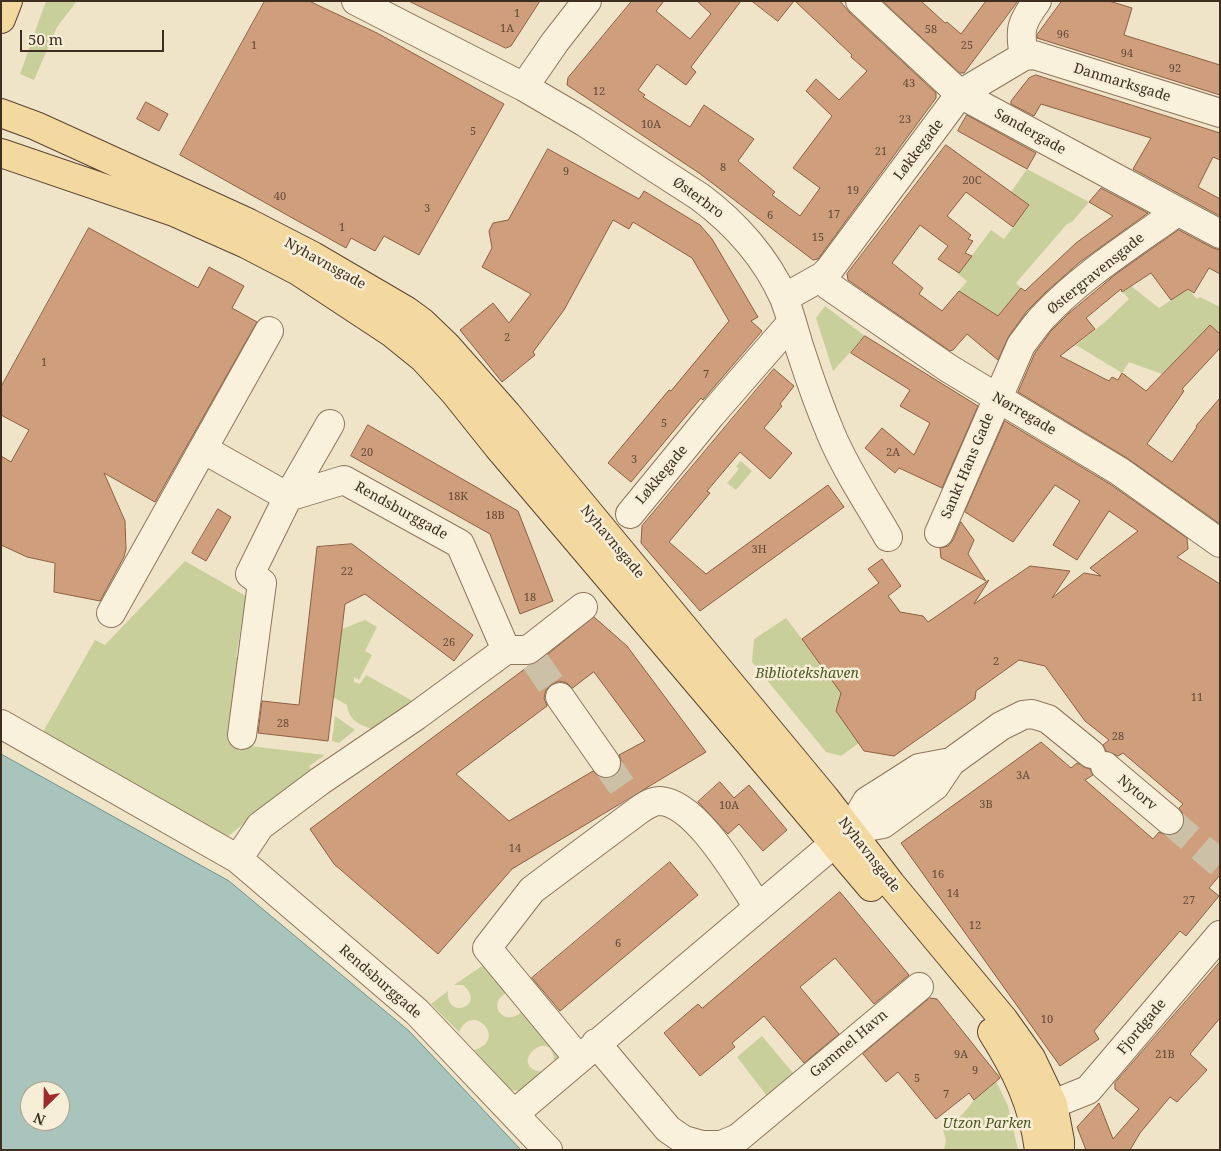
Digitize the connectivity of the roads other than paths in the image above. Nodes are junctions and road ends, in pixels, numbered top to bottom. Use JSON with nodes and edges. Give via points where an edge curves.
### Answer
{"nodes":[{"id":1,"x":8,"y":1,"type":"edge"},
{"id":2,"x":356,"y":1,"type":"edge"},
{"id":3,"x":587,"y":1,"type":"edge"},
{"id":4,"x":860,"y":1,"type":"edge"},
{"id":5,"x":1037,"y":1,"type":"edge"},
{"id":6,"x":1,"y":19,"type":"edge"},
{"id":7,"x":1024,"y":56,"type":"junction"},
{"id":8,"x":524,"y":87,"type":"junction"},
{"id":9,"x":960,"y":94,"type":"junction"},
{"id":10,"x":1,"y":113,"type":"edge"},
{"id":11,"x":1220,"y":113,"type":"edge"},
{"id":12,"x":1,"y":134,"type":"edge"},
{"id":13,"x":1,"y":152,"type":"edge"},
{"id":14,"x":151,"y":179,"type":"junction"},
{"id":15,"x":1177,"y":212,"type":"junction"},
{"id":16,"x":1220,"y":234,"type":"edge"},
{"id":17,"x":829,"y":286,"type":"dead end"},
{"id":18,"x":788,"y":310,"type":"junction"},
{"id":19,"x":270,"y":331,"type":"dead end"},
{"id":20,"x":997,"y":399,"type":"junction"},
{"id":21,"x":330,"y":424,"type":"dead end"},
{"id":22,"x":203,"y":449,"type":"junction"},
{"id":23,"x":288,"y":497,"type":"junction"},
{"id":24,"x":630,"y":514,"type":"dead end"},
{"id":25,"x":939,"y":533,"type":"dead end"},
{"id":26,"x":888,"y":537,"type":"dead end"},
{"id":27,"x":1220,"y":542,"type":"edge"},
{"id":28,"x":577,"y":612,"type":"dead end"},
{"id":29,"x":111,"y":613,"type":"dead end"},
{"id":30,"x":523,"y":654,"type":"junction"},
{"id":31,"x":560,"y":697,"type":"tunnel mouth"},
{"id":32,"x":1,"y":724,"type":"edge"},
{"id":33,"x":242,"y":735,"type":"dead end"},
{"id":34,"x":606,"y":763,"type":"tunnel mouth"},
{"id":35,"x":1169,"y":820,"type":"tunnel mouth"},
{"id":36,"x":842,"y":837,"type":"junction"},
{"id":37,"x":238,"y":859,"type":"junction"},
{"id":38,"x":758,"y":907,"type":"junction"},
{"id":39,"x":1220,"y":935,"type":"edge"},
{"id":40,"x":919,"y":987,"type":"dead end"},
{"id":41,"x":581,"y":1056,"type":"junction"},
{"id":42,"x":1053,"y":1104,"type":"junction"},
{"id":43,"x":514,"y":1114,"type":"junction"},
{"id":44,"x":548,"y":1150,"type":"edge"},
{"id":45,"x":1039,"y":1150,"type":"edge"},
{"id":46,"x":1060,"y":1150,"type":"edge"}],
"edges":[{"from":1,"to":6,"type":"main road"},
{"from":2,"to":8,"type":"street","name":"Østerbro"},
{"from":3,"to":8,"type":"street"},
{"from":4,"to":9,"type":"street","name":"Søndergade"},
{"from":5,"to":7,"type":"street","via":[[1022,26]]},
{"from":7,"to":9,"type":"street","name":"Løkkegade"},
{"from":7,"to":11,"type":"street","name":"Danmarksgade","via":[[1034,56]]},
{"from":8,"to":18,"type":"street","name":"Østerbro","via":[[592,126],[716,209],[752,247],[772,275]]},
{"from":9,"to":15,"type":"street","name":"Søndergade"},
{"from":9,"to":18,"type":"street","name":"Løkkegade","via":[[829,270]]},
{"from":10,"to":14,"type":"main road","name":"Nyhavnsgade"},
{"from":12,"to":14,"type":"main road"},
{"from":13,"to":36,"type":"main road","name":"Nyhavnsgade","via":[[138,199],[246,244],[298,271],[407,345],[454,392],[498,447]]},
{"from":14,"to":36,"type":"main road","name":"Nyhavnsgade","via":[[308,253],[422,322],[507,414]]},
{"from":15,"to":16,"type":"street","name":"Søndergade"},
{"from":15,"to":20,"type":"street","name":"Østergravensgade","via":[[1107,262],[1041,319],[1021,345]]},
{"from":17,"to":20,"type":"street","name":"Nørregade"},
{"from":18,"to":24,"type":"street","name":"Løkkegade","via":[[711,415]]},
{"from":18,"to":26,"type":"street","name":"Østerbro","via":[[832,436]]},
{"from":19,"to":22,"type":"street"},
{"from":20,"to":25,"type":"street","name":"Sankt Hans Gade"},
{"from":20,"to":27,"type":"street","name":"Nørregade","via":[[1119,471]]},
{"from":21,"to":23,"type":"street"},
{"from":22,"to":23,"type":"street"},
{"from":22,"to":29,"type":"street"},
{"from":23,"to":30,"type":"street","name":"Rendsburggade","via":[[344,480],[460,544]]},
{"from":23,"to":33,"type":"street","via":[[250,574],[262,583]]},
{"from":28,"to":30,"type":"street"},
{"from":30,"to":37,"type":"street","via":[[416,716],[320,781],[260,826]]},
{"from":31,"to":34,"type":"street"},
{"from":32,"to":37,"type":"street","name":"Rendsburggade"},
{"from":35,"to":36,"type":"street","name":"Nytorv","via":[[1054,723],[1032,714],[1010,721],[927,777],[883,824]]},
{"from":36,"to":38,"type":"street"},
{"from":36,"to":42,"type":"main road","name":"Nyhavnsgade","via":[[1004,1020],[1031,1058]]},
{"from":36,"to":45,"type":"main road","name":"Nyhavnsgade","via":[[1007,1056],[1032,1113]]},
{"from":37,"to":43,"type":"street","name":"Rendsburggade","via":[[417,1012]]},
{"from":38,"to":41,"type":"street"},
{"from":38,"to":41,"type":"street","via":[[725,856],[698,823],[669,802],[658,801],[635,804],[532,890],[487,948]]},
{"from":39,"to":42,"type":"street","name":"Fjordgade","via":[[1088,1090]]},
{"from":40,"to":41,"type":"street","name":"Gammel Havn","via":[[738,1138],[721,1145],[702,1145],[684,1140]]},
{"from":41,"to":43,"type":"street"},
{"from":42,"to":46,"type":"main road","name":"Nyhavnsgade"},
{"from":43,"to":44,"type":"street","name":"Rendsburggade"}]}
